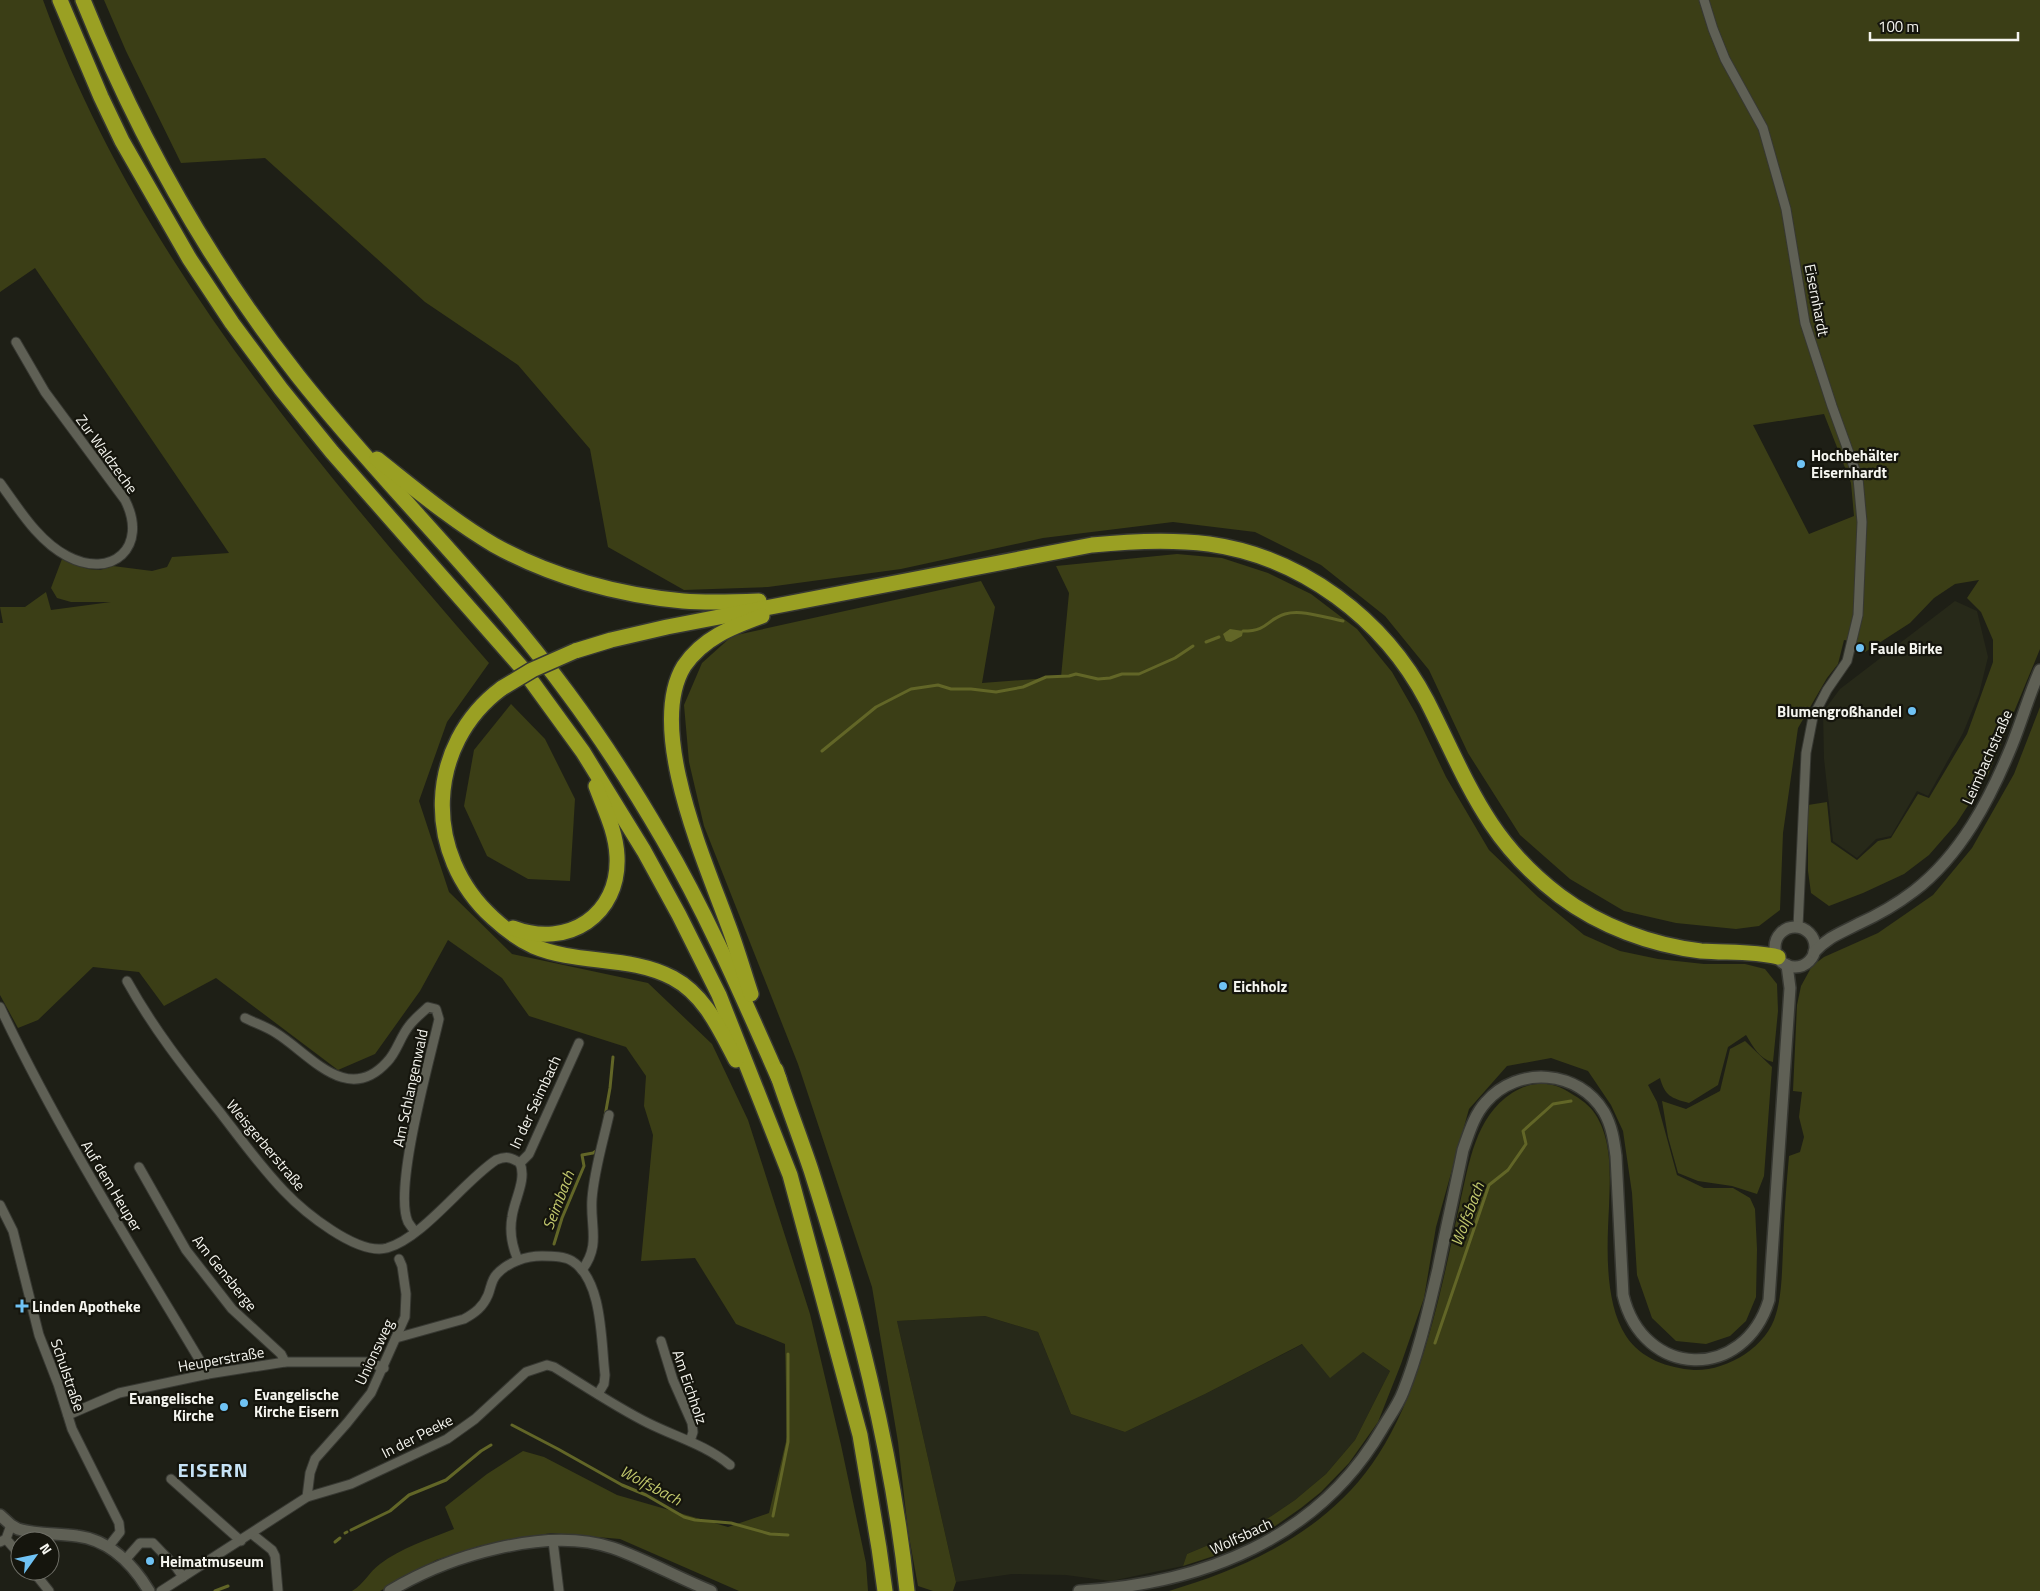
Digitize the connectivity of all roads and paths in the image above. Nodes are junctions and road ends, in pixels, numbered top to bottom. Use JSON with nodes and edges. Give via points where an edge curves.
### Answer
{"nodes":[{"id":1,"x":60,"y":0,"type":"edge"},
{"id":2,"x":82,"y":0,"type":"edge"},
{"id":3,"x":1704,"y":0,"type":"edge"},
{"id":4,"x":16,"y":342,"type":"dead end"},
{"id":5,"x":350,"y":439,"type":"junction"},
{"id":6,"x":0,"y":483,"type":"edge"},
{"id":7,"x":801,"y":601,"type":"junction"},
{"id":8,"x":2040,"y":670,"type":"edge"},
{"id":9,"x":583,"y":752,"type":"junction"},
{"id":10,"x":496,"y":921,"type":"junction"},
{"id":11,"x":1798,"y":927,"type":"junction"},
{"id":12,"x":1810,"y":934,"type":"junction"},
{"id":13,"x":1832,"y":936,"type":"junction"},
{"id":14,"x":1814,"y":952,"type":"junction"},
{"id":15,"x":1780,"y":956,"type":"junction"},
{"id":16,"x":1799,"y":966,"type":"junction"},
{"id":17,"x":127,"y":981,"type":"dead end"},
{"id":18,"x":1790,"y":988,"type":"junction"},
{"id":19,"x":0,"y":1006,"type":"edge"},
{"id":20,"x":245,"y":1018,"type":"dead end"},
{"id":21,"x":578,"y":1044,"type":"dead end"},
{"id":22,"x":779,"y":1079,"type":"junction"},
{"id":23,"x":608,"y":1115,"type":"dead end"},
{"id":24,"x":775,"y":1135,"type":"junction"},
{"id":25,"x":520,"y":1163,"type":"junction"},
{"id":26,"x":139,"y":1167,"type":"dead end"},
{"id":27,"x":0,"y":1204,"type":"edge"},
{"id":28,"x":415,"y":1232,"type":"junction"},
{"id":29,"x":399,"y":1259,"type":"dead end"},
{"id":30,"x":518,"y":1260,"type":"junction"},
{"id":31,"x":582,"y":1270,"type":"junction"},
{"id":32,"x":396,"y":1338,"type":"junction"},
{"id":33,"x":661,"y":1341,"type":"dead end"},
{"id":34,"x":286,"y":1362,"type":"junction"},
{"id":35,"x":384,"y":1368,"type":"junction"},
{"id":36,"x":208,"y":1374,"type":"junction"},
{"id":37,"x":598,"y":1394,"type":"junction"},
{"id":38,"x":68,"y":1415,"type":"junction"},
{"id":39,"x":690,"y":1441,"type":"junction"},
{"id":40,"x":730,"y":1465,"type":"dead end"},
{"id":41,"x":171,"y":1479,"type":"dead end"},
{"id":42,"x":307,"y":1497,"type":"junction"},
{"id":43,"x":0,"y":1515,"type":"edge"},
{"id":44,"x":11,"y":1525,"type":"junction"},
{"id":45,"x":252,"y":1534,"type":"junction"},
{"id":46,"x":3,"y":1540,"type":"edge"},
{"id":47,"x":241,"y":1541,"type":"junction"},
{"id":48,"x":553,"y":1541,"type":"junction"},
{"id":49,"x":109,"y":1546,"type":"junction"},
{"id":50,"x":125,"y":1560,"type":"junction"},
{"id":51,"x":183,"y":1577,"type":"junction"},
{"id":52,"x":41,"y":1581,"type":"edge"},
{"id":53,"x":49,"y":1591,"type":"edge"},
{"id":54,"x":149,"y":1591,"type":"edge"},
{"id":55,"x":161,"y":1591,"type":"edge"},
{"id":56,"x":278,"y":1591,"type":"edge"},
{"id":57,"x":390,"y":1591,"type":"edge"},
{"id":58,"x":559,"y":1591,"type":"edge"},
{"id":59,"x":711,"y":1591,"type":"edge"},
{"id":60,"x":885,"y":1591,"type":"edge"},
{"id":61,"x":907,"y":1591,"type":"edge"},
{"id":62,"x":1079,"y":1591,"type":"edge"}],
"edges":[{"from":1,"to":9,"type":"highway","via":[[122,141],[189,258],[232,323],[332,452],[522,668]]},
{"from":2,"to":5,"type":"highway","via":[[142,131],[207,247],[298,376]]},
{"from":3,"to":11,"type":"street","name":"Eisernhardt","via":[[1725,59],[1762,128],[1786,209],[1806,323],[1858,478],[1862,522],[1858,615],[1847,661],[1813,717],[1806,753]]},
{"from":4,"to":6,"type":"street","name":"Zur Waldzeche","via":[[45,392],[125,500],[133,520],[132,537],[122,553],[112,561],[99,565],[78,561],[53,547],[36,531]]},
{"from":5,"to":7,"type":"highway","via":[[494,545],[545,569],[616,591],[683,601]]},
{"from":5,"to":22,"type":"highway","via":[[483,588],[566,690],[599,738],[663,840],[698,904]]},
{"from":7,"to":10,"type":"highway","bridge":true,"via":[[636,633],[575,651],[532,670],[502,688],[484,704],[463,731],[448,764],[442,802],[446,840],[459,876],[482,908]]},
{"from":7,"to":15,"type":"highway","via":[[1063,550],[1121,542],[1210,544],[1263,558],[1321,586],[1358,613],[1378,633],[1412,676],[1462,776],[1490,823],[1542,881],[1584,912],[1636,936],[1700,951]]},
{"from":7,"to":22,"type":"highway","via":[[729,628],[704,644],[680,674],[672,708],[674,751],[687,809]]},
{"from":8,"to":13,"type":"main road","name":"Leimbachstraße","via":[[1997,778],[1980,813],[1957,846],[1914,891],[1886,910]]},
{"from":9,"to":10,"type":"highway","via":[[616,844],[616,872],[609,896],[587,922],[557,935],[523,932]]},
{"from":9,"to":24,"type":"highway","via":[[679,915],[719,995]]},
{"from":10,"to":24,"type":"highway","via":[[514,936],[534,946],[575,957],[636,965],[674,978],[689,989],[714,1019]]},
{"from":11,"to":12,"type":"main road"},
{"from":11,"to":15,"type":"main road","via":[[1781,932]]},
{"from":12,"to":13,"type":"main road"},
{"from":12,"to":14,"type":"main road"},
{"from":13,"to":14,"type":"main road","name":"Leimbachstraße"},
{"from":14,"to":16,"type":"main road","name":"Leimbachstraße","via":[[1807,962]]},
{"from":15,"to":16,"type":"main road"},
{"from":15,"to":18,"type":"main road","name":"Wolfsbach"},
{"from":16,"to":18,"type":"main road","name":"Wolfsbach"},
{"from":17,"to":28,"type":"street","name":"Weisgerberstraße","via":[[171,1051],[253,1155],[298,1205],[334,1231],[372,1248],[397,1244]]},
{"from":18,"to":62,"type":"main road","name":"Wolfsbach","via":[[1769,1300],[1762,1320],[1749,1338],[1726,1354],[1698,1360],[1669,1355],[1644,1338],[1626,1311],[1623,1295],[1616,1156],[1613,1133],[1604,1112],[1592,1097],[1570,1082],[1540,1077],[1510,1083],[1486,1102],[1470,1128],[1423,1337],[1402,1394],[1372,1447],[1349,1476],[1301,1521],[1234,1558],[1184,1576]]},
{"from":19,"to":36,"type":"street","name":"Auf dem Heuper","via":[[63,1131]]},
{"from":20,"to":28,"type":"street","name":"Am Schlangenwald","via":[[276,1033],[329,1073],[355,1079],[377,1072],[388,1061],[409,1025],[428,1008],[436,1010],[438,1019],[407,1171],[405,1200],[408,1221]]},
{"from":21,"to":25,"type":"street","name":"In der Seimbach","via":[[528,1154]]},
{"from":22,"to":61,"type":"highway","via":[[838,1256],[886,1445]]},
{"from":23,"to":31,"type":"street","via":[[592,1198],[594,1246]]},
{"from":24,"to":60,"type":"highway","via":[[790,1175],[860,1435]]},
{"from":25,"to":28,"type":"street","name":"Weisgerberstraße","via":[[505,1156],[496,1160]]},
{"from":25,"to":30,"type":"street","name":"In der Seimbach","via":[[523,1174],[510,1234]]},
{"from":26,"to":34,"type":"street","name":"Am Gensberge","via":[[186,1250],[232,1309],[282,1354]]},
{"from":27,"to":38,"type":"street","name":"Schulstraße","via":[[13,1231],[39,1335]]},
{"from":29,"to":32,"type":"street","name":"Unionsweg","via":[[406,1301],[405,1317]]},
{"from":30,"to":31,"type":"street","via":[[555,1257],[571,1260]]},
{"from":30,"to":32,"type":"street","via":[[496,1274],[486,1300],[474,1313],[464,1319]]},
{"from":31,"to":37,"type":"street","via":[[591,1281],[596,1299],[605,1375]]},
{"from":32,"to":35,"type":"street","name":"Unionsweg"},
{"from":33,"to":39,"type":"street","name":"Am Eichholz","via":[[692,1424]]},
{"from":34,"to":35,"type":"street","name":"Heuperstraße","via":[[369,1362]]},
{"from":34,"to":36,"type":"street","name":"Heuperstraße"},
{"from":35,"to":42,"type":"street","name":"Unionsweg","via":[[371,1393],[315,1459]]},
{"from":36,"to":38,"type":"street","name":"Heuperstraße","via":[[119,1392]]},
{"from":37,"to":39,"type":"street","name":"In der Peeke","via":[[646,1422]]},
{"from":37,"to":42,"type":"street","name":"In der Peeke","via":[[554,1367],[534,1368],[447,1439],[346,1486]]},
{"from":38,"to":49,"type":"street","name":"Schulstraße","via":[[78,1443],[116,1515],[120,1532]]},
{"from":39,"to":40,"type":"street","name":"In der Peeke"},
{"from":41,"to":47,"type":"street"},
{"from":42,"to":45,"type":"street","name":"In der Peeke"},
{"from":43,"to":44,"type":"main road"},
{"from":44,"to":46,"type":"street"},
{"from":44,"to":49,"type":"main road","via":[[26,1531],[78,1536]]},
{"from":45,"to":47,"type":"street","name":"In der Peeke"},
{"from":45,"to":56,"type":"street","via":[[275,1556]]},
{"from":47,"to":51,"type":"street","name":"In der Peeke"},
{"from":48,"to":57,"type":"main road","via":[[519,1544],[467,1556]]},
{"from":48,"to":58,"type":"street"},
{"from":48,"to":59,"type":"main road","via":[[613,1548]]},
{"from":49,"to":50,"type":"main road"},
{"from":50,"to":51,"type":"street","via":[[140,1543],[153,1542]]},
{"from":50,"to":54,"type":"main road"},
{"from":51,"to":55,"type":"street","name":"In der Peeke"},
{"from":52,"to":53,"type":"street"}]}
